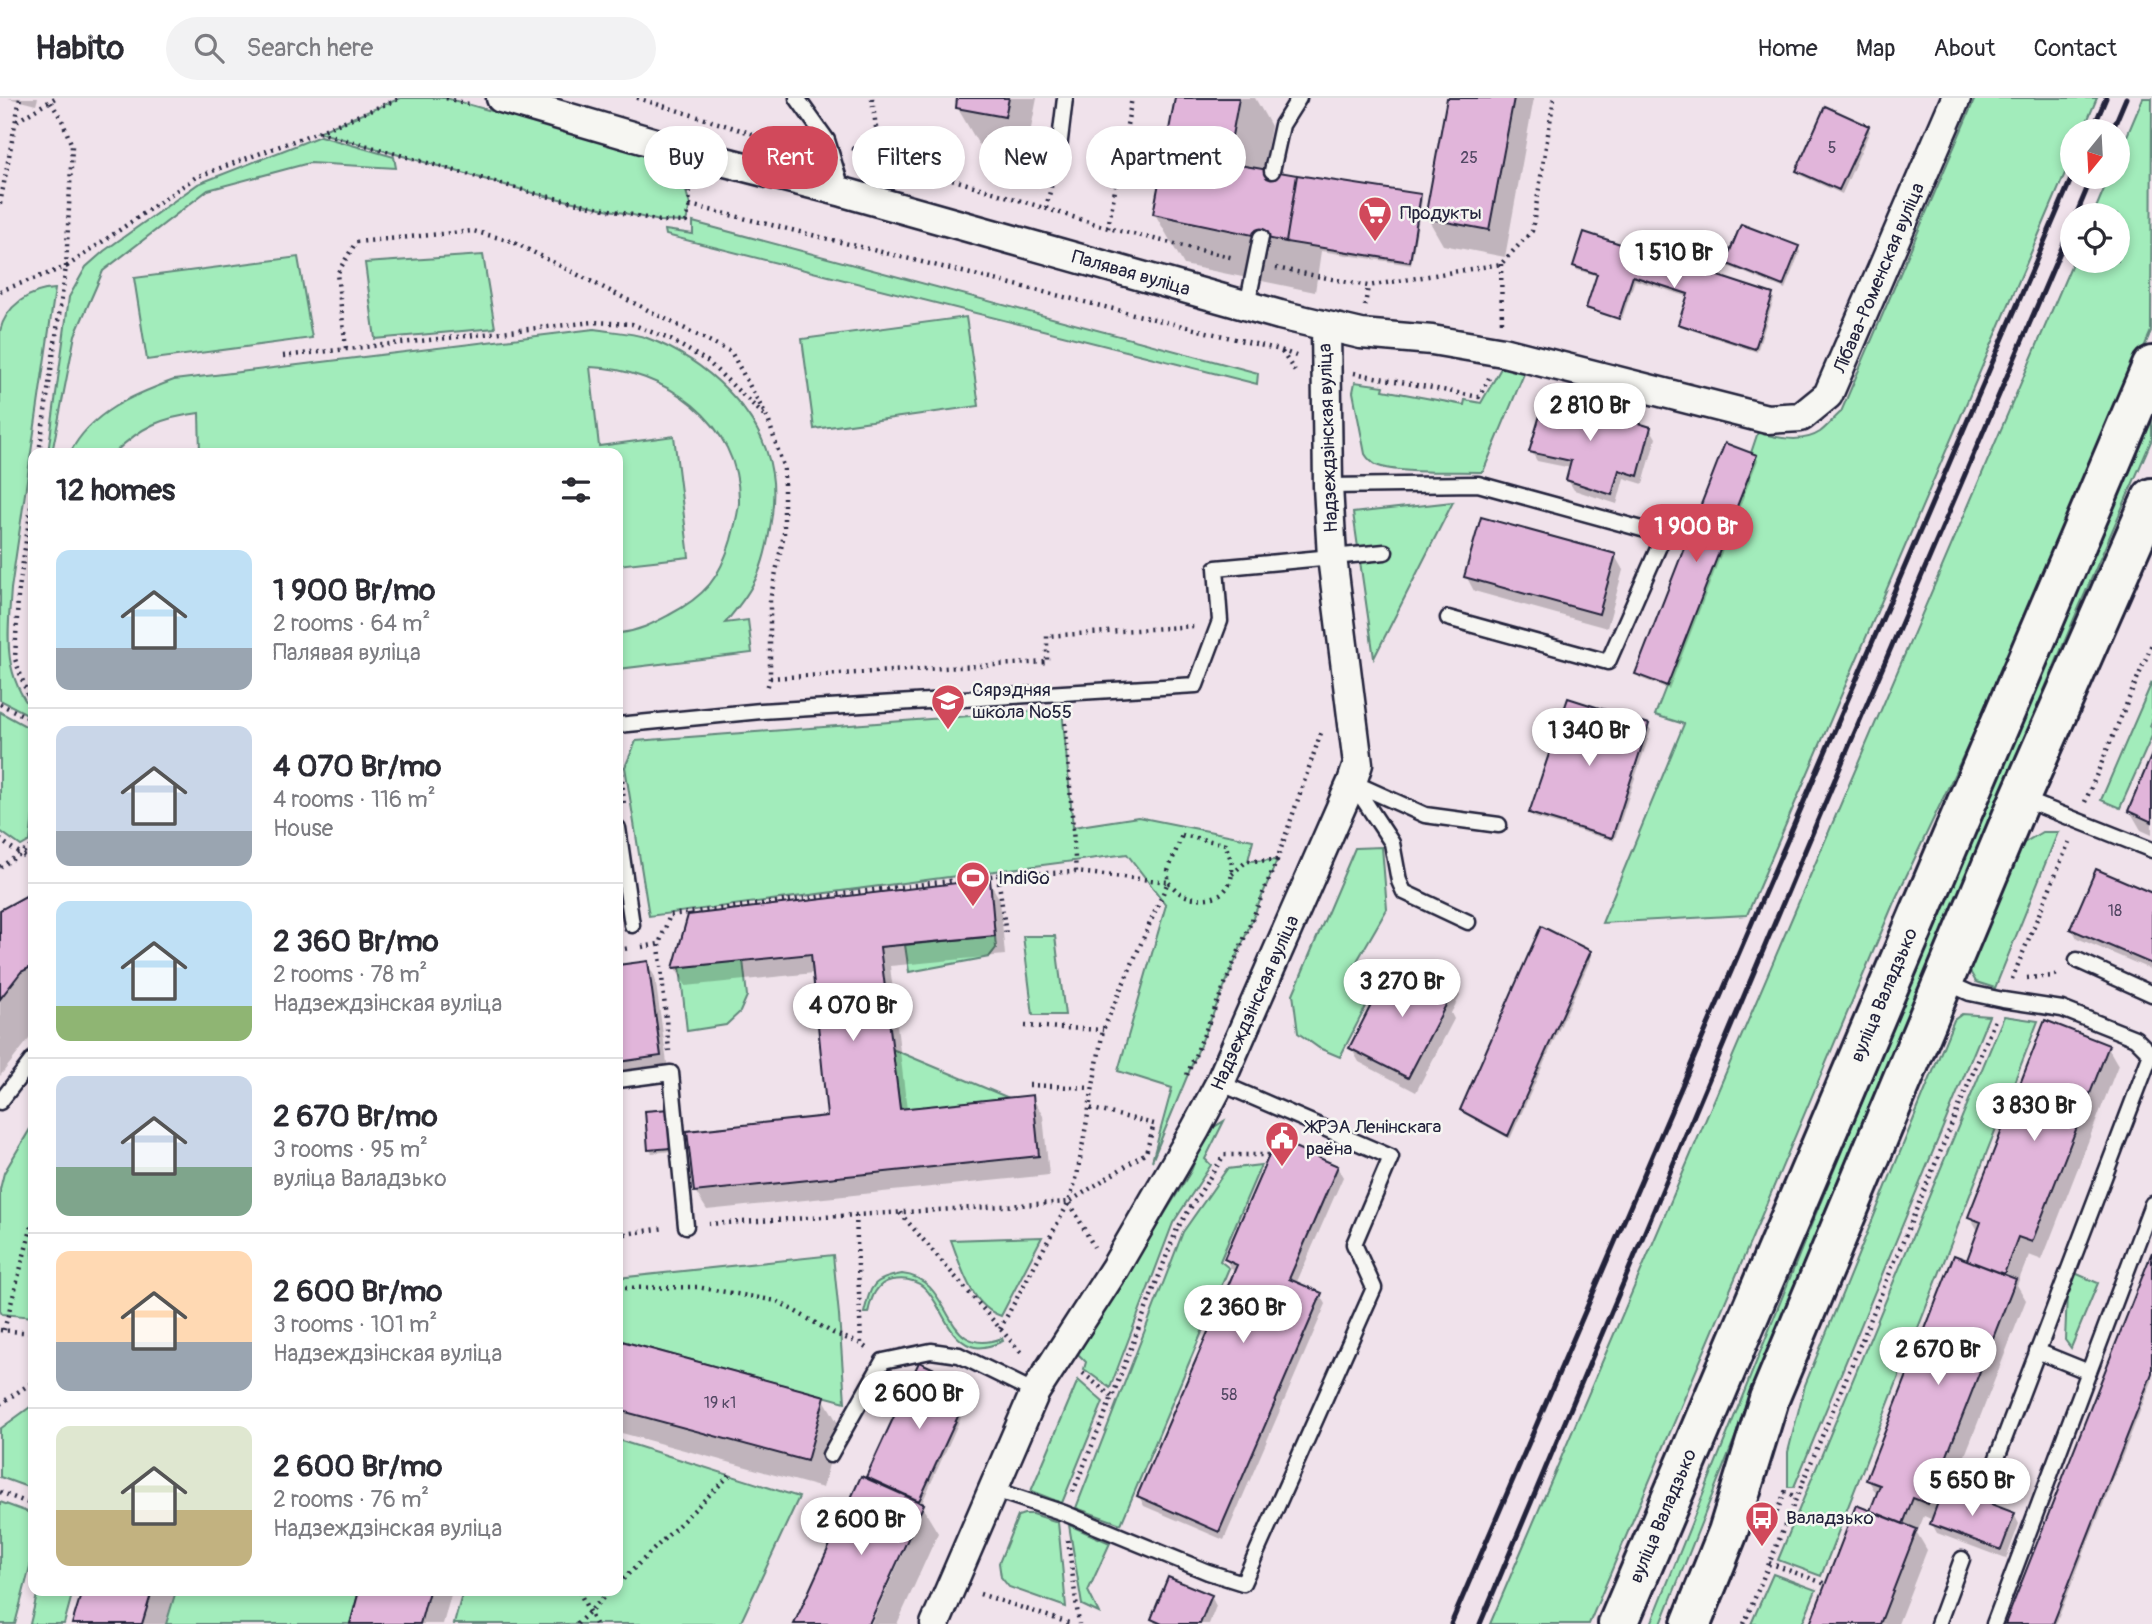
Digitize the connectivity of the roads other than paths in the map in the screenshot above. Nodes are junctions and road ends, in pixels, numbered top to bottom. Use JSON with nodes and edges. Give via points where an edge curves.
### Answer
{"nodes":[{"id":1,"x":797,"y":98,"type":"edge"},
{"id":2,"x":1065,"y":98,"type":"edge"},
{"id":3,"x":1299,"y":98,"type":"edge"},
{"id":4,"x":1956,"y":98,"type":"edge"},
{"id":5,"x":493,"y":104,"type":"edge"},
{"id":6,"x":1062,"y":126,"type":"edge"},
{"id":7,"x":1272,"y":171,"type":"dead end"},
{"id":8,"x":843,"y":191,"type":"junction"},
{"id":9,"x":1261,"y":237,"type":"dead end"},
{"id":10,"x":1247,"y":306,"type":"junction"},
{"id":11,"x":1326,"y":327,"type":"junction"},
{"id":12,"x":2152,"y":366,"type":"edge"},
{"id":13,"x":1767,"y":419,"type":"joint"},
{"id":14,"x":1328,"y":486,"type":"junction"},
{"id":15,"x":2151,"y":505,"type":"edge"},
{"id":16,"x":1385,"y":552,"type":"dead end"},
{"id":17,"x":1332,"y":557,"type":"junction"},
{"id":18,"x":1448,"y":618,"type":"dead end"},
{"id":19,"x":623,"y":730,"type":"edge"},
{"id":20,"x":1352,"y":782,"type":"junction"},
{"id":21,"x":2020,"y":798,"type":"junction"},
{"id":22,"x":1499,"y":825,"type":"dead end"},
{"id":23,"x":623,"y":842,"type":"edge"},
{"id":24,"x":2152,"y":850,"type":"edge"},
{"id":25,"x":1468,"y":922,"type":"dead end"},
{"id":26,"x":632,"y":925,"type":"road end"},
{"id":27,"x":2077,"y":960,"type":"road end"},
{"id":28,"x":1944,"y":982,"type":"junction"},
{"id":29,"x":2152,"y":994,"type":"edge"},
{"id":30,"x":2152,"y":1054,"type":"edge"},
{"id":31,"x":28,"y":1066,"type":"edge"},
{"id":32,"x":623,"y":1079,"type":"edge"},
{"id":33,"x":1220,"y":1083,"type":"junction"},
{"id":34,"x":0,"y":1102,"type":"edge"},
{"id":35,"x":2152,"y":1203,"type":"edge"},
{"id":36,"x":686,"y":1226,"type":"road end"},
{"id":37,"x":2037,"y":1351,"type":"junction"},
{"id":38,"x":2089,"y":1372,"type":"junction"},
{"id":39,"x":1035,"y":1392,"type":"junction"},
{"id":40,"x":830,"y":1455,"type":"dead end"},
{"id":41,"x":1992,"y":1471,"type":"dead end"},
{"id":42,"x":992,"y":1489,"type":"junction"},
{"id":43,"x":1962,"y":1559,"type":"dead end"},
{"id":44,"x":935,"y":1624,"type":"edge"},
{"id":45,"x":1618,"y":1624,"type":"edge"},
{"id":46,"x":1692,"y":1624,"type":"edge"},
{"id":47,"x":1938,"y":1624,"type":"edge"},
{"id":48,"x":1994,"y":1624,"type":"edge"}],
"edges":[{"from":1,"to":8,"type":"lane","via":[[827,140]]},
{"from":2,"to":6,"type":"lane"},
{"from":3,"to":7,"type":"lane","via":[[1282,125]]},
{"from":4,"to":13,"type":"street","name":"Лібава-Роменская вуліца","via":[[1828,395],[1801,416]]},
{"from":5,"to":8,"type":"street","name":"Палявая вуліца"},
{"from":8,"to":10,"type":"street","name":"Палявая вуліца"},
{"from":9,"to":10,"type":"lane"},
{"from":10,"to":11,"type":"street","name":"Палявая вуліца"},
{"from":11,"to":13,"type":"street","name":"Палявая вуліца","via":[[1503,352]]},
{"from":11,"to":14,"type":"street","name":"Надзеждзінская вуліца"},
{"from":12,"to":45,"type":"main road","name":"вуліца Валадзько"},
{"from":14,"to":17,"type":"street","name":"Надзеждзінская вуліца"},
{"from":14,"to":18,"type":"lane","via":[[1478,484],[1664,535],[1608,662]]},
{"from":15,"to":21,"type":"main road"},
{"from":16,"to":17,"type":"lane"},
{"from":17,"to":19,"type":"lane","via":[[1216,568],[1220,621],[1196,685],[761,710]]},
{"from":17,"to":20,"type":"street","name":"Надзеждзінская вуліца","via":[[1358,764]]},
{"from":20,"to":22,"type":"lane","via":[[1425,815]]},
{"from":20,"to":25,"type":"lane","via":[[1392,843],[1404,892]]},
{"from":20,"to":33,"type":"street","name":"Надзеждзінская вуліца"},
{"from":21,"to":24,"type":"lane"},
{"from":21,"to":28,"type":"main road"},
{"from":23,"to":26,"type":"lane"},
{"from":27,"to":29,"type":"lane"},
{"from":28,"to":30,"type":"lane","via":[[1970,993],[2062,1009],[2135,1038]]},
{"from":28,"to":46,"type":"main road","via":[[1769,1399],[1728,1532]]},
{"from":30,"to":37,"type":"lane"},
{"from":31,"to":34,"type":"lane"},
{"from":32,"to":36,"type":"lane","via":[[671,1073]]},
{"from":33,"to":39,"type":"street","name":"Надзеждзінская вуліца","via":[[1115,1268]]},
{"from":33,"to":42,"type":"lane","via":[[1391,1157],[1354,1244],[1374,1288],[1243,1583]]},
{"from":35,"to":38,"type":"lane"},
{"from":37,"to":38,"type":"lane"},
{"from":37,"to":41,"type":"lane"},
{"from":38,"to":48,"type":"lane"},
{"from":39,"to":40,"type":"lane","via":[[959,1355],[931,1350],[883,1361]]},
{"from":39,"to":42,"type":"street","name":"Надзеждзінская вуліца"},
{"from":42,"to":44,"type":"street","name":"Надзеждзінская вуліца"},
{"from":43,"to":47,"type":"lane"}]}
